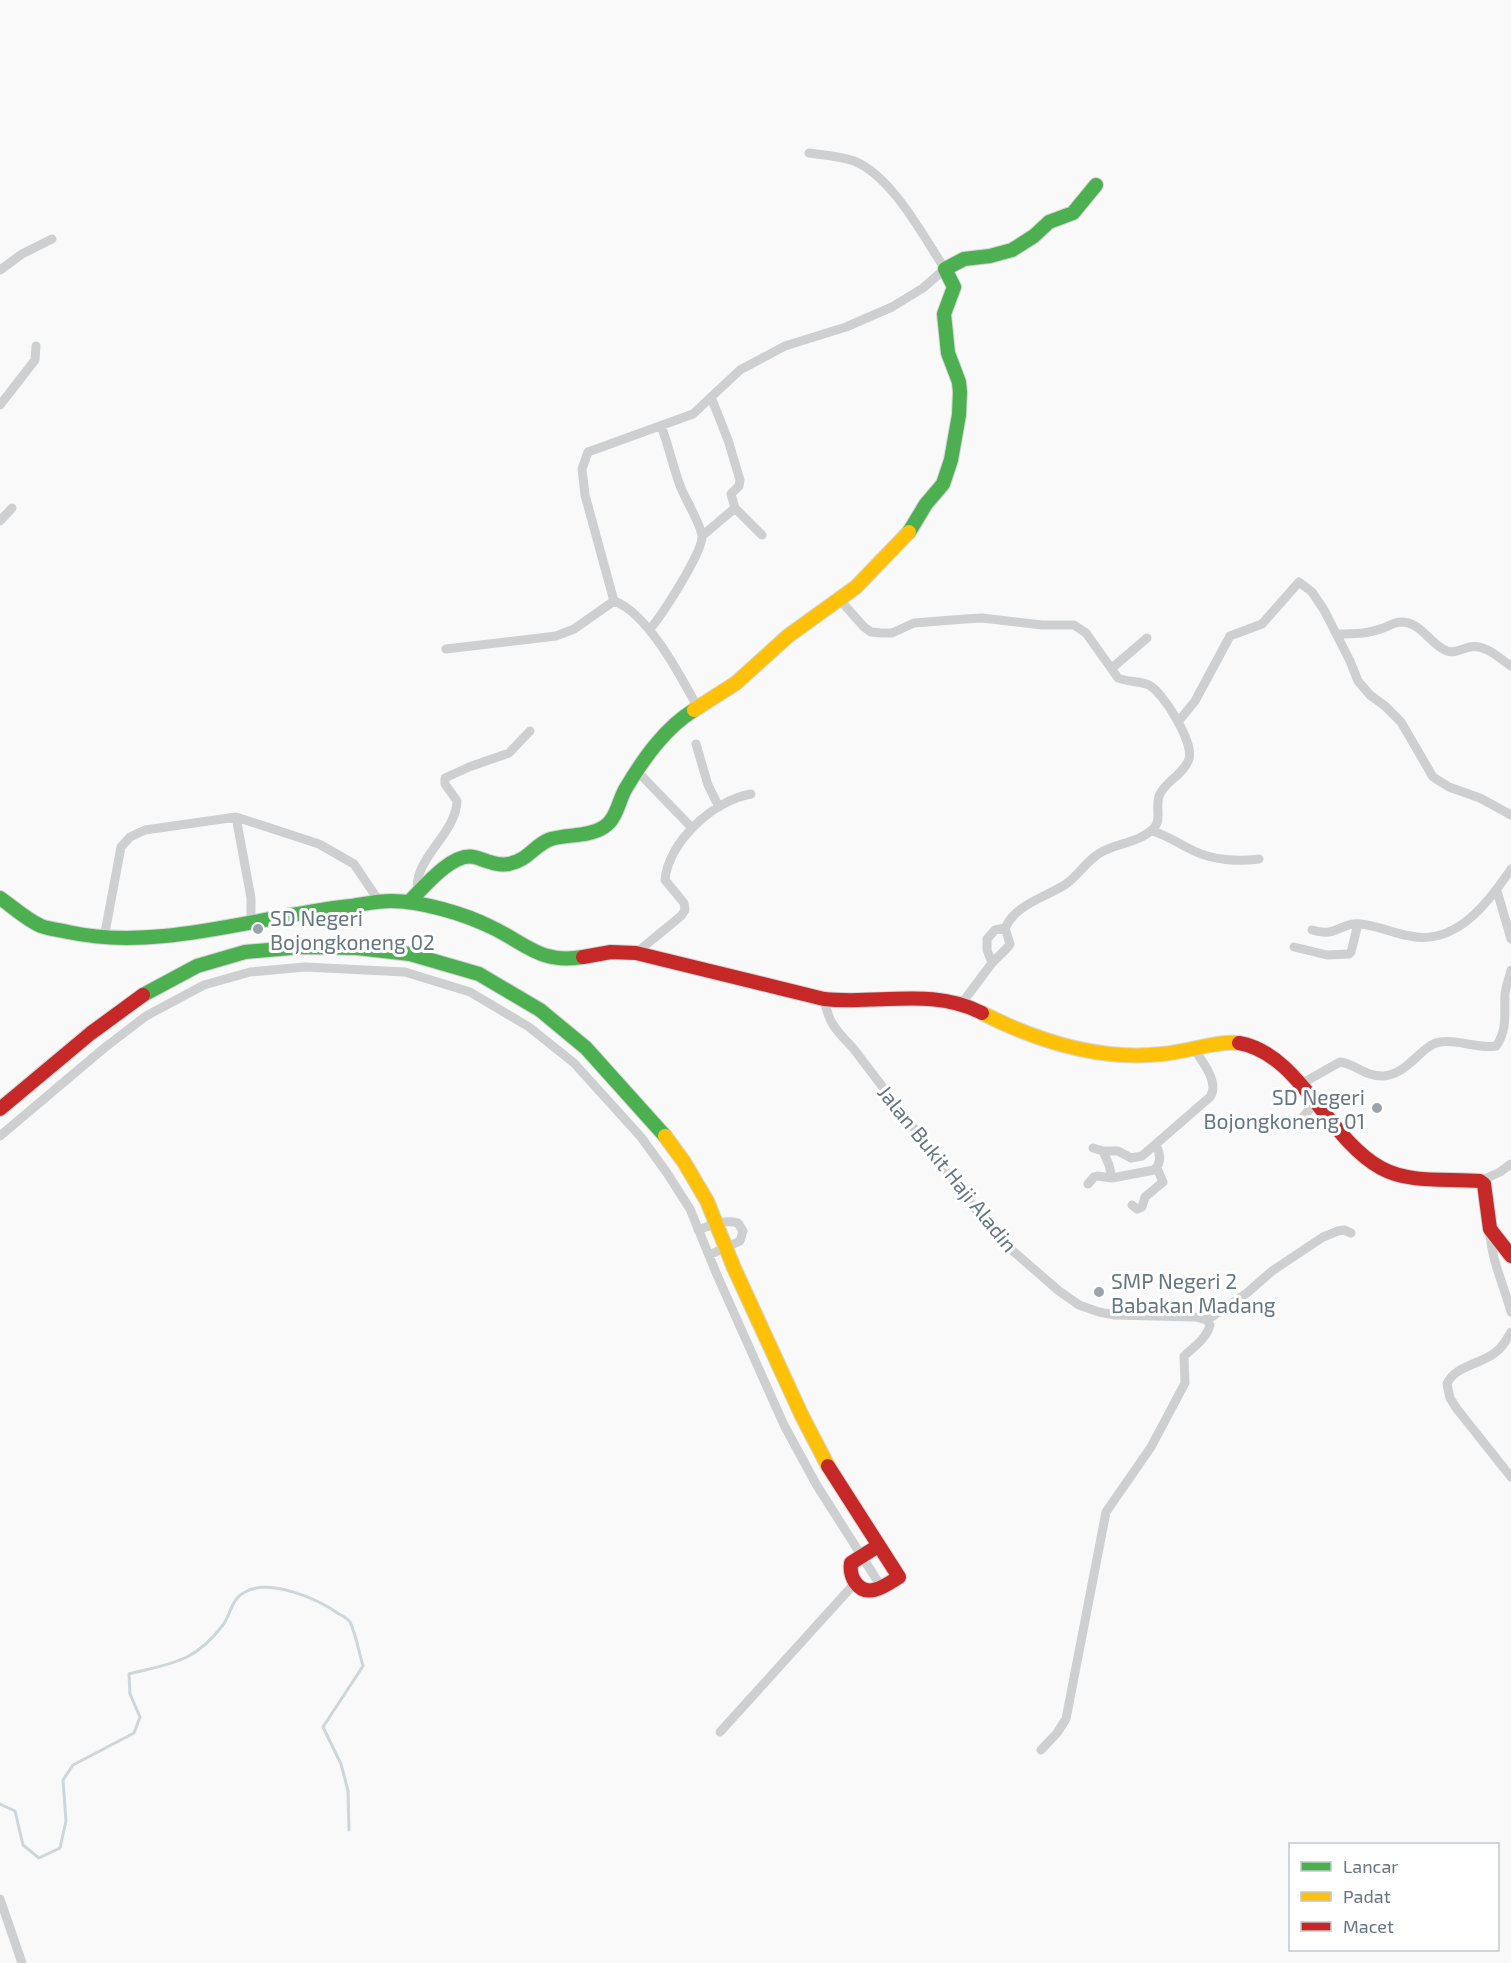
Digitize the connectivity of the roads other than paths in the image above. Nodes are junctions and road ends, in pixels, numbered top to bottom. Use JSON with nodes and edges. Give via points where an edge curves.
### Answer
{"nodes":[{"id":1,"x":809,"y":153,"type":"dead end"},
{"id":2,"x":1096,"y":185,"type":"dead end"},
{"id":3,"x":52,"y":239,"type":"dead end"},
{"id":4,"x":945,"y":269,"type":"junction"},
{"id":5,"x":0,"y":270,"type":"edge"},
{"id":6,"x":36,"y":346,"type":"dead end"},
{"id":7,"x":711,"y":397,"type":"junction"},
{"id":8,"x":0,"y":405,"type":"edge"},
{"id":9,"x":661,"y":426,"type":"junction"},
{"id":10,"x":12,"y":508,"type":"dead end"},
{"id":11,"x":735,"y":508,"type":"junction"},
{"id":12,"x":0,"y":521,"type":"edge"},
{"id":13,"x":762,"y":535,"type":"dead end"},
{"id":14,"x":702,"y":536,"type":"junction"},
{"id":15,"x":839,"y":599,"type":"junction"},
{"id":16,"x":614,"y":601,"type":"junction"},
{"id":17,"x":650,"y":629,"type":"junction"},
{"id":18,"x":1337,"y":634,"type":"junction"},
{"id":19,"x":1147,"y":638,"type":"dead end"},
{"id":20,"x":446,"y":649,"type":"dead end"},
{"id":21,"x":1511,"y":666,"type":"edge"},
{"id":22,"x":1112,"y":668,"type":"junction"},
{"id":23,"x":698,"y":708,"type":"junction"},
{"id":24,"x":1178,"y":722,"type":"junction"},
{"id":25,"x":530,"y":730,"type":"dead end"},
{"id":26,"x":696,"y":744,"type":"dead end"},
{"id":27,"x":637,"y":771,"type":"junction"},
{"id":28,"x":751,"y":794,"type":"dead end"},
{"id":29,"x":720,"y":807,"type":"junction"},
{"id":30,"x":1511,"y":814,"type":"edge"},
{"id":31,"x":236,"y":817,"type":"junction"},
{"id":32,"x":692,"y":828,"type":"junction"},
{"id":33,"x":1152,"y":831,"type":"junction"},
{"id":34,"x":1259,"y":859,"type":"dead end"},
{"id":35,"x":1511,"y":869,"type":"edge"},
{"id":36,"x":1497,"y":891,"type":"junction"},
{"id":37,"x":0,"y":898,"type":"edge"},
{"id":38,"x":414,"y":898,"type":"junction"},
{"id":39,"x":379,"y":901,"type":"junction"},
{"id":40,"x":251,"y":920,"type":"junction"},
{"id":41,"x":1358,"y":924,"type":"junction"},
{"id":42,"x":1005,"y":928,"type":"junction"},
{"id":43,"x":1312,"y":930,"type":"dead end"},
{"id":44,"x":104,"y":938,"type":"junction"},
{"id":45,"x":1511,"y":939,"type":"edge"},
{"id":46,"x":1294,"y":947,"type":"dead end"},
{"id":47,"x":636,"y":953,"type":"junction"},
{"id":48,"x":992,"y":963,"type":"junction"},
{"id":49,"x":1511,"y":970,"type":"edge"},
{"id":50,"x":824,"y":999,"type":"junction"},
{"id":51,"x":962,"y":1003,"type":"junction"},
{"id":52,"x":1194,"y":1049,"type":"junction"},
{"id":53,"x":1301,"y":1084,"type":"junction"},
{"id":54,"x":1316,"y":1102,"type":"junction"},
{"id":55,"x":0,"y":1109,"type":"edge"},
{"id":56,"x":1279,"y":1125,"type":"dead end"},
{"id":57,"x":0,"y":1136,"type":"edge"},
{"id":58,"x":1156,"y":1144,"type":"junction"},
{"id":59,"x":1511,"y":1164,"type":"edge"},
{"id":60,"x":1157,"y":1168,"type":"junction"},
{"id":61,"x":1112,"y":1178,"type":"junction"},
{"id":62,"x":1480,"y":1181,"type":"junction"},
{"id":63,"x":1088,"y":1184,"type":"dead end"},
{"id":64,"x":1132,"y":1205,"type":"dead end"},
{"id":65,"x":716,"y":1223,"type":"junction"},
{"id":66,"x":1490,"y":1229,"type":"junction"},
{"id":67,"x":698,"y":1230,"type":"junction"},
{"id":68,"x":1352,"y":1233,"type":"dead end"},
{"id":69,"x":726,"y":1248,"type":"junction"},
{"id":70,"x":709,"y":1255,"type":"junction"},
{"id":71,"x":1511,"y":1257,"type":"edge"},
{"id":72,"x":1511,"y":1312,"type":"edge"},
{"id":73,"x":1207,"y":1320,"type":"junction"},
{"id":74,"x":1511,"y":1332,"type":"edge"},
{"id":75,"x":1511,"y":1477,"type":"edge"},
{"id":76,"x":878,"y":1546,"type":"junction"},
{"id":77,"x":860,"y":1556,"type":"junction"},
{"id":78,"x":855,"y":1583,"type":"junction"},
{"id":79,"x":882,"y":1588,"type":"junction"},
{"id":80,"x":720,"y":1732,"type":"dead end"},
{"id":81,"x":1041,"y":1750,"type":"dead end"},
{"id":82,"x":0,"y":1899,"type":"edge"},
{"id":83,"x":22,"y":1963,"type":"edge"}],
"edges":[{"from":1,"to":4,"type":"street","via":[[853,161],[878,176]]},
{"from":2,"to":4,"type":"street","via":[[1073,213],[1049,222],[1012,250],[964,259]]},
{"from":3,"to":5,"type":"street"},
{"from":4,"to":7,"type":"street","via":[[892,308],[757,360],[735,373]]},
{"from":4,"to":15,"type":"street","via":[[954,287],[945,314],[946,342],[960,392],[951,460],[943,484],[908,533],[866,578]]},
{"from":6,"to":8,"type":"street","via":[[35,360]]},
{"from":7,"to":9,"type":"street","via":[[693,414]]},
{"from":7,"to":11,"type":"street","via":[[740,480],[731,494]]},
{"from":9,"to":14,"type":"street"},
{"from":9,"to":16,"type":"street","via":[[588,452],[582,469],[585,495]]},
{"from":10,"to":12,"type":"street"},
{"from":11,"to":13,"type":"street"},
{"from":11,"to":14,"type":"street"},
{"from":14,"to":17,"type":"street","via":[[679,586]]},
{"from":15,"to":22,"type":"street","via":[[871,632],[892,633],[914,623],[965,619],[1074,624],[1086,633]]},
{"from":15,"to":23,"type":"street","via":[[788,636],[753,670]]},
{"from":16,"to":17,"type":"street"},
{"from":16,"to":20,"type":"street","via":[[556,636]]},
{"from":17,"to":23,"type":"street"},
{"from":18,"to":21,"type":"street","via":[[1366,633],[1401,622],[1419,628],[1449,651],[1480,647]]},
{"from":18,"to":24,"type":"street","via":[[1312,592],[1299,582],[1262,624],[1230,636],[1195,701]]},
{"from":18,"to":30,"type":"street","via":[[1358,681],[1401,723],[1433,777]]},
{"from":19,"to":22,"type":"street"},
{"from":22,"to":24,"type":"street","via":[[1118,678],[1154,689]]},
{"from":23,"to":27,"type":"street","via":[[666,731]]},
{"from":24,"to":33,"type":"street","via":[[1189,757],[1160,793],[1158,821]]},
{"from":25,"to":38,"type":"street","via":[[509,753],[445,778],[456,807],[447,831],[425,863]]},
{"from":26,"to":29,"type":"street","via":[[708,785]]},
{"from":27,"to":32,"type":"street"},
{"from":27,"to":38,"type":"street","via":[[605,827],[551,839],[526,858],[508,864],[491,864],[472,856],[457,858]]},
{"from":28,"to":29,"type":"street"},
{"from":29,"to":32,"type":"street"},
{"from":31,"to":39,"type":"street","via":[[319,844],[354,864]]},
{"from":31,"to":40,"type":"street","via":[[251,898]]},
{"from":31,"to":44,"type":"street","via":[[145,830],[130,837],[121,847]]},
{"from":32,"to":47,"type":"street","via":[[674,850],[666,868],[665,880],[684,903],[685,910]]},
{"from":33,"to":34,"type":"street","via":[[1205,855],[1236,861]]},
{"from":33,"to":42,"type":"street","via":[[1100,852],[1067,884],[1021,908]]},
{"from":35,"to":36,"type":"street"},
{"from":36,"to":41,"type":"street","via":[[1467,921],[1452,931],[1428,937]]},
{"from":36,"to":45,"type":"street"},
{"from":37,"to":44,"type":"street","via":[[41,926]]},
{"from":38,"to":39,"type":"street"},
{"from":38,"to":47,"type":"street","via":[[491,927],[550,958]]},
{"from":39,"to":40,"type":"street"},
{"from":40,"to":44,"type":"street","via":[[142,939]]},
{"from":41,"to":43,"type":"street","via":[[1331,933]]},
{"from":41,"to":46,"type":"street","via":[[1349,954],[1327,955]]},
{"from":42,"to":48,"type":"street","via":[[1010,944]]},
{"from":42,"to":48,"type":"street","via":[[995,930],[987,939]]},
{"from":47,"to":50,"type":"street"},
{"from":48,"to":51,"type":"street"},
{"from":49,"to":53,"type":"street","via":[[1504,1026],[1496,1046],[1438,1042],[1394,1073],[1363,1073],[1340,1062]]},
{"from":50,"to":51,"type":"street","via":[[926,996]]},
{"from":50,"to":73,"type":"street","name":"Jalan Bukit Haji Aladin","via":[[834,1029],[853,1048],[980,1215],[1028,1265],[1079,1305],[1099,1312]]},
{"from":51,"to":52,"type":"street","via":[[1036,1038],[1093,1050],[1146,1056]]},
{"from":52,"to":53,"type":"street","via":[[1221,1041],[1256,1047]]},
{"from":52,"to":58,"type":"street","via":[[1212,1081],[1213,1094]]},
{"from":53,"to":54,"type":"street"},
{"from":54,"to":56,"type":"street","via":[[1302,1119]]},
{"from":54,"to":62,"type":"street","via":[[1352,1145],[1380,1167],[1414,1177]]},
{"from":55,"to":65,"type":"street","via":[[135,999],[197,966],[245,952],[302,946],[410,954],[479,974],[540,1010],[586,1048],[656,1124],[684,1162]]},
{"from":57,"to":67,"type":"street","via":[[146,1016],[204,985],[249,972],[304,967],[405,972],[470,992],[529,1027],[574,1063],[641,1137],[690,1209]]},
{"from":58,"to":60,"type":"street","via":[[1160,1159]]},
{"from":58,"to":61,"type":"street","via":[[1137,1158],[1118,1150],[1098,1150],[1109,1165]]},
{"from":59,"to":62,"type":"street"},
{"from":60,"to":61,"type":"street"},
{"from":60,"to":64,"type":"street","via":[[1162,1182],[1145,1197],[1142,1207]]},
{"from":61,"to":63,"type":"street","via":[[1097,1176]]},
{"from":62,"to":66,"type":"street","via":[[1486,1190]]},
{"from":65,"to":67,"type":"street"},
{"from":65,"to":69,"type":"street"},
{"from":65,"to":69,"type":"street","via":[[738,1223],[743,1231],[740,1241]]},
{"from":66,"to":71,"type":"street"},
{"from":66,"to":72,"type":"street","via":[[1494,1259]]},
{"from":67,"to":70,"type":"street"},
{"from":68,"to":73,"type":"street","via":[[1338,1231],[1323,1237]]},
{"from":69,"to":70,"type":"street"},
{"from":69,"to":76,"type":"street","via":[[802,1416]]},
{"from":70,"to":77,"type":"street","via":[[784,1425]]},
{"from":73,"to":81,"type":"street","via":[[1209,1330],[1184,1356],[1185,1383],[1150,1447],[1107,1512],[1066,1719]]},
{"from":74,"to":75,"type":"street","via":[[1497,1352],[1454,1374],[1447,1384],[1457,1409]]},
{"from":76,"to":77,"type":"street"},
{"from":76,"to":79,"type":"street","via":[[899,1577]]},
{"from":77,"to":78,"type":"street","via":[[851,1563],[849,1571]]},
{"from":77,"to":79,"type":"street"},
{"from":78,"to":79,"type":"street","via":[[863,1590]]},
{"from":78,"to":80,"type":"street"},
{"from":82,"to":83,"type":"street"}]}
